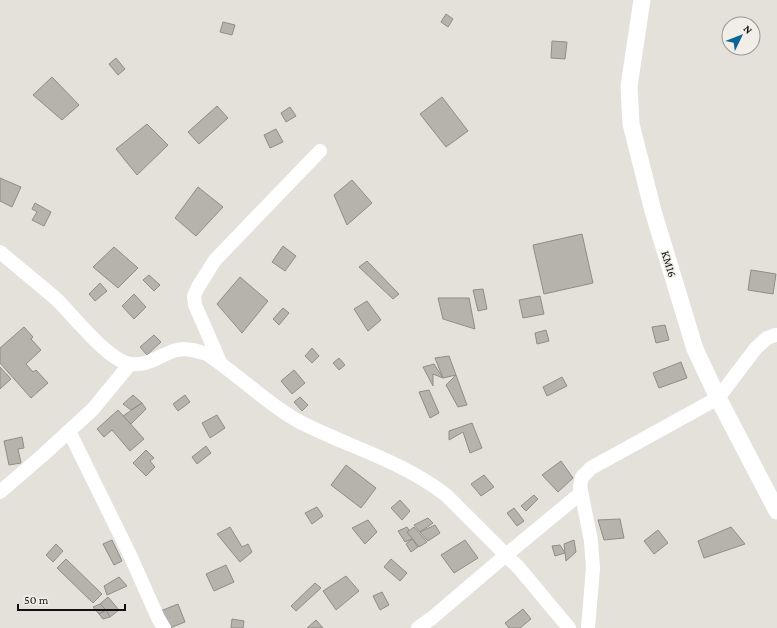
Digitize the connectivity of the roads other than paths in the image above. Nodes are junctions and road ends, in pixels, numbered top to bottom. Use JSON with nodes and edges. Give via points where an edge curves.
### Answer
{"nodes":[{"id":1,"x":642,"y":0,"type":"edge"},
{"id":2,"x":320,"y":151,"type":"dead end"},
{"id":3,"x":0,"y":252,"type":"edge"},
{"id":4,"x":777,"y":335,"type":"edge"},
{"id":5,"x":130,"y":364,"type":"junction"},
{"id":6,"x":221,"y":365,"type":"junction"},
{"id":7,"x":718,"y":398,"type":"junction"},
{"id":8,"x":69,"y":431,"type":"junction"},
{"id":9,"x":0,"y":492,"type":"edge"},
{"id":10,"x":581,"y":493,"type":"junction"},
{"id":11,"x":777,"y":511,"type":"edge"},
{"id":12,"x":506,"y":555,"type":"junction"},
{"id":13,"x":164,"y":628,"type":"edge"},
{"id":14,"x":418,"y":628,"type":"edge"},
{"id":15,"x":568,"y":628,"type":"edge"},
{"id":16,"x":588,"y":628,"type":"edge"}],
"edges":[{"from":1,"to":7,"type":"street","name":"KM16","via":[[629,86],[631,124],[653,211],[695,349]]},
{"from":2,"to":6,"type":"street","via":[[215,260],[198,287],[194,296],[195,305]]},
{"from":3,"to":5,"type":"street","via":[[55,298],[102,347]]},
{"from":4,"to":7,"type":"street","via":[[767,338],[756,348]]},
{"from":5,"to":6,"type":"street","via":[[149,362],[184,349],[207,354]]},
{"from":5,"to":8,"type":"street","via":[[93,409]]},
{"from":6,"to":12,"type":"street","via":[[284,413],[393,462],[433,485]]},
{"from":7,"to":10,"type":"street","via":[[591,468],[582,477]]},
{"from":7,"to":11,"type":"street","name":"KM16"},
{"from":8,"to":9,"type":"street"},
{"from":8,"to":13,"type":"street"},
{"from":10,"to":12,"type":"street"},
{"from":10,"to":16,"type":"street","via":[[591,541],[593,568]]},
{"from":12,"to":14,"type":"street"},
{"from":12,"to":15,"type":"street"}]}
